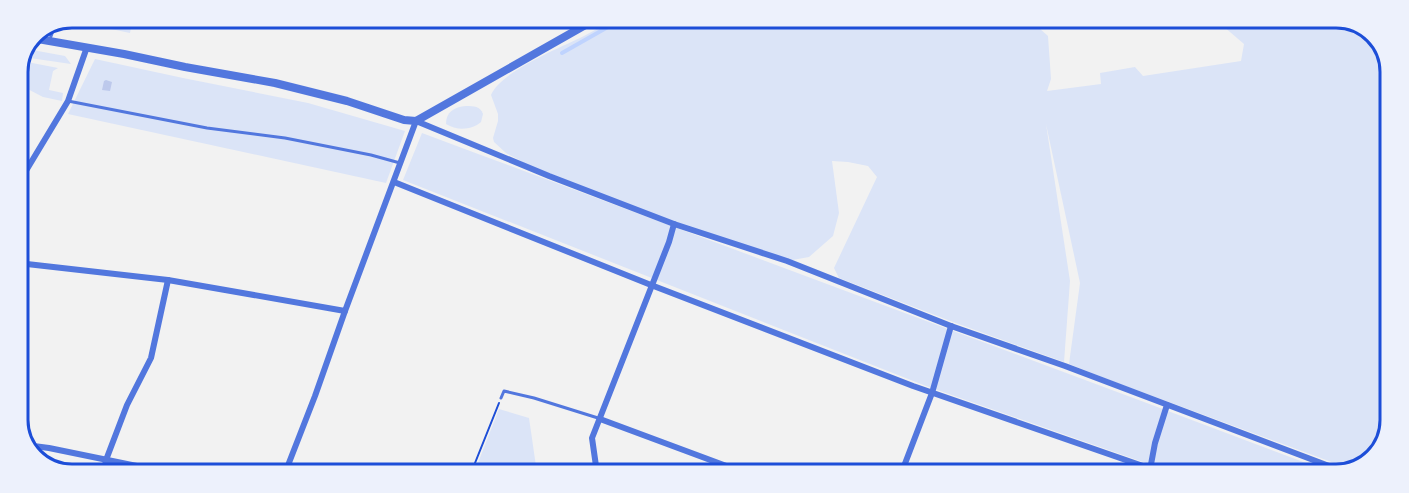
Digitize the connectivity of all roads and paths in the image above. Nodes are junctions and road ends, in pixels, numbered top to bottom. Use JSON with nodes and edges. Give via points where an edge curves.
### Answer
{"nodes":[{"id":1,"x":578,"y":29,"type":"edge"},
{"id":2,"x":52,"y":34,"type":"edge"},
{"id":3,"x":43,"y":40,"type":"edge"},
{"id":4,"x":49,"y":41,"type":"junction"},
{"id":5,"x":87,"y":47,"type":"junction"},
{"id":6,"x":68,"y":102,"type":"junction"},
{"id":7,"x":416,"y":121,"type":"junction"},
{"id":8,"x":401,"y":163,"type":"junction"},
{"id":9,"x":28,"y":166,"type":"edge"},
{"id":10,"x":394,"y":182,"type":"junction"},
{"id":11,"x":674,"y":224,"type":"junction"},
{"id":12,"x":29,"y":264,"type":"edge"},
{"id":13,"x":168,"y":280,"type":"junction"},
{"id":14,"x":651,"y":285,"type":"junction"},
{"id":15,"x":345,"y":311,"type":"junction"},
{"id":16,"x":951,"y":326,"type":"junction"},
{"id":17,"x":932,"y":393,"type":"junction"},
{"id":18,"x":501,"y":398,"type":"joint"},
{"id":19,"x":1167,"y":405,"type":"junction"},
{"id":20,"x":600,"y":418,"type":"junction"},
{"id":21,"x":38,"y":447,"type":"edge"},
{"id":22,"x":106,"y":460,"type":"junction"},
{"id":23,"x":105,"y":464,"type":"edge"},
{"id":24,"x":126,"y":464,"type":"edge"},
{"id":25,"x":289,"y":464,"type":"edge"},
{"id":26,"x":475,"y":464,"type":"edge"},
{"id":27,"x":596,"y":464,"type":"edge"},
{"id":28,"x":722,"y":464,"type":"edge"},
{"id":29,"x":905,"y":464,"type":"edge"},
{"id":30,"x":1130,"y":464,"type":"edge"},
{"id":31,"x":1150,"y":464,"type":"edge"},
{"id":32,"x":1324,"y":464,"type":"edge"}],
"edges":[{"from":1,"to":7,"type":"street"},
{"from":2,"to":4,"type":"lane"},
{"from":3,"to":4,"type":"street"},
{"from":4,"to":5,"type":"street"},
{"from":5,"to":6,"type":"street"},
{"from":5,"to":7,"type":"street","via":[[275,84]]},
{"from":6,"to":8,"type":"lane","via":[[285,138]]},
{"from":6,"to":9,"type":"street"},
{"from":7,"to":8,"type":"street"},
{"from":7,"to":11,"type":"street"},
{"from":8,"to":10,"type":"street"},
{"from":10,"to":14,"type":"street"},
{"from":10,"to":15,"type":"street"},
{"from":11,"to":14,"type":"street"},
{"from":11,"to":16,"type":"street","via":[[787,261]]},
{"from":12,"to":13,"type":"street"},
{"from":13,"to":15,"type":"street"},
{"from":13,"to":22,"type":"street","via":[[151,358],[126,405]]},
{"from":14,"to":17,"type":"street"},
{"from":14,"to":20,"type":"street"},
{"from":15,"to":25,"type":"street"},
{"from":16,"to":17,"type":"street"},
{"from":16,"to":19,"type":"street"},
{"from":17,"to":29,"type":"street"},
{"from":17,"to":30,"type":"street"},
{"from":18,"to":20,"type":"lane","via":[[504,391]]},
{"from":18,"to":26,"type":"path"},
{"from":19,"to":31,"type":"street"},
{"from":19,"to":32,"type":"street"},
{"from":20,"to":27,"type":"street","via":[[592,438]]},
{"from":20,"to":28,"type":"street"},
{"from":21,"to":22,"type":"street"},
{"from":22,"to":23,"type":"street"},
{"from":22,"to":24,"type":"street"}]}
